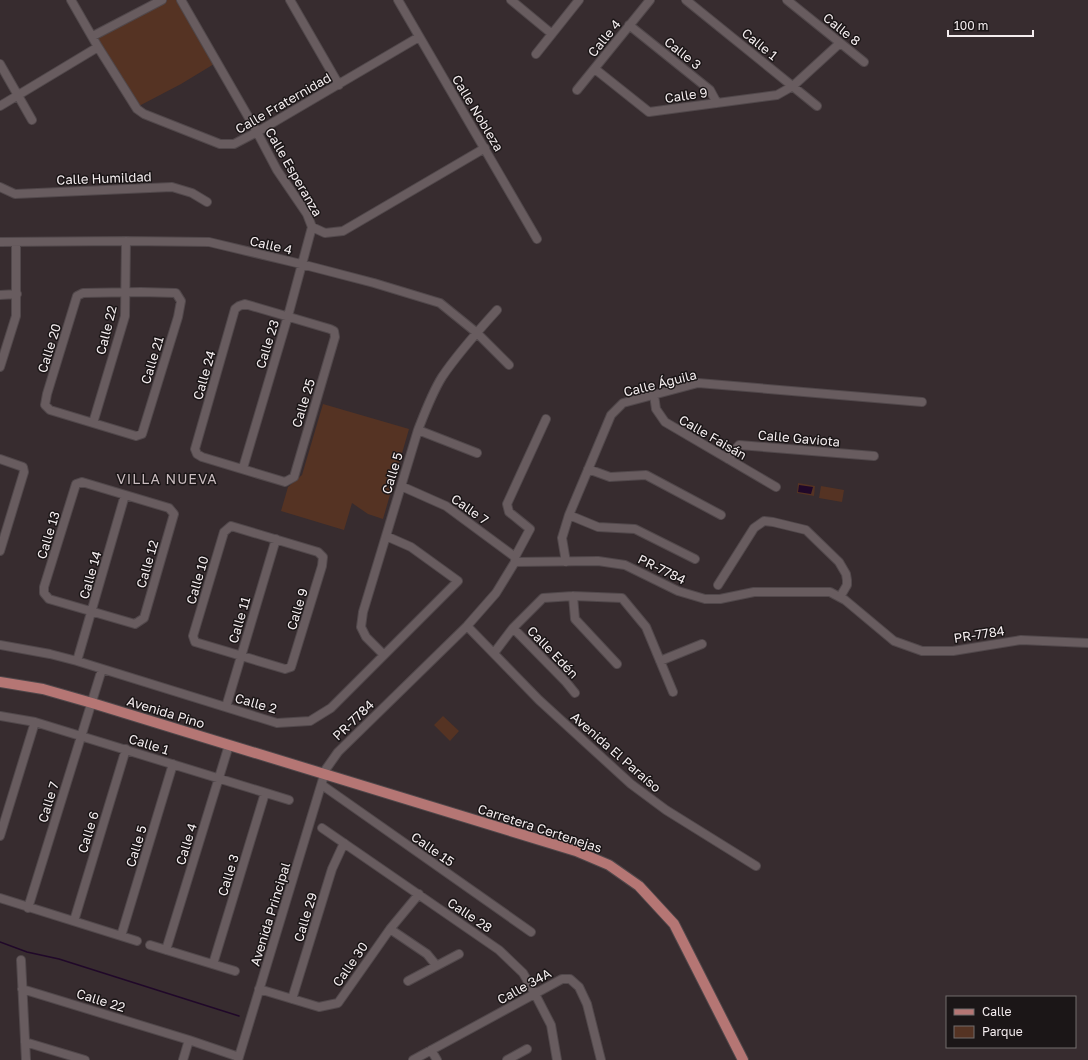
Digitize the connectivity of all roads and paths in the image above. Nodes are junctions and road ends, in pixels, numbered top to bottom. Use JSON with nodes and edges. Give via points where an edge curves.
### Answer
{"nodes":[{"id":1,"x":72,"y":0,"type":"edge"},
{"id":2,"x":162,"y":0,"type":"edge"},
{"id":3,"x":181,"y":0,"type":"edge"},
{"id":4,"x":290,"y":0,"type":"edge"},
{"id":5,"x":398,"y":0,"type":"edge"},
{"id":6,"x":511,"y":0,"type":"edge"},
{"id":7,"x":579,"y":0,"type":"edge"},
{"id":8,"x":650,"y":0,"type":"edge"},
{"id":9,"x":686,"y":0,"type":"edge"},
{"id":10,"x":787,"y":0,"type":"edge"},
{"id":11,"x":629,"y":25,"type":"junction"},
{"id":12,"x":552,"y":34,"type":"junction"},
{"id":13,"x":93,"y":36,"type":"junction"},
{"id":14,"x":419,"y":37,"type":"junction"},
{"id":15,"x":840,"y":42,"type":"junction"},
{"id":16,"x":98,"y":47,"type":"junction"},
{"id":17,"x":536,"y":54,"type":"dead end"},
{"id":18,"x":864,"y":62,"type":"dead end"},
{"id":19,"x":0,"y":64,"type":"edge"},
{"id":20,"x":594,"y":69,"type":"junction"},
{"id":21,"x":339,"y":85,"type":"junction"},
{"id":22,"x":793,"y":86,"type":"junction"},
{"id":23,"x":577,"y":90,"type":"dead end"},
{"id":24,"x":18,"y":95,"type":"junction"},
{"id":25,"x":717,"y":103,"type":"junction"},
{"id":26,"x":0,"y":106,"type":"edge"},
{"id":27,"x":818,"y":106,"type":"dead end"},
{"id":28,"x":32,"y":120,"type":"dead end"},
{"id":29,"x":257,"y":132,"type":"junction"},
{"id":30,"x":485,"y":148,"type":"junction"},
{"id":31,"x":0,"y":187,"type":"edge"},
{"id":32,"x":207,"y":202,"type":"dead end"},
{"id":33,"x":312,"y":226,"type":"junction"},
{"id":34,"x":537,"y":239,"type":"dead end"},
{"id":35,"x":126,"y":240,"type":"junction"},
{"id":36,"x":0,"y":242,"type":"edge"},
{"id":37,"x":16,"y":242,"type":"junction"},
{"id":38,"x":301,"y":264,"type":"junction"},
{"id":39,"x":126,"y":293,"type":"junction"},
{"id":40,"x":17,"y":294,"type":"junction"},
{"id":41,"x":0,"y":295,"type":"edge"},
{"id":42,"x":497,"y":310,"type":"dead end"},
{"id":43,"x":288,"y":316,"type":"junction"},
{"id":44,"x":476,"y":333,"type":"junction"},
{"id":45,"x":509,"y":365,"type":"dead end"},
{"id":46,"x":0,"y":367,"type":"edge"},
{"id":47,"x":654,"y":395,"type":"junction"},
{"id":48,"x":922,"y":402,"type":"dead end"},
{"id":49,"x":546,"y":419,"type":"dead end"},
{"id":50,"x":93,"y":423,"type":"junction"},
{"id":51,"x":418,"y":430,"type":"junction"},
{"id":52,"x":477,"y":453,"type":"dead end"},
{"id":53,"x":874,"y":456,"type":"dead end"},
{"id":54,"x":0,"y":459,"type":"edge"},
{"id":55,"x":728,"y":459,"type":"junction"},
{"id":56,"x":243,"y":468,"type":"junction"},
{"id":57,"x":588,"y":469,"type":"junction"},
{"id":58,"x":401,"y":486,"type":"junction"},
{"id":59,"x":776,"y":487,"type":"dead end"},
{"id":60,"x":125,"y":495,"type":"junction"},
{"id":61,"x":569,"y":515,"type":"junction"},
{"id":62,"x":721,"y":516,"type":"dead end"},
{"id":63,"x":386,"y":536,"type":"junction"},
{"id":64,"x":276,"y":539,"type":"junction"},
{"id":65,"x":0,"y":551,"type":"edge"},
{"id":66,"x":695,"y":559,"type":"dead end"},
{"id":67,"x":515,"y":560,"type":"junction"},
{"id":68,"x":566,"y":562,"type":"junction"},
{"id":69,"x":718,"y":586,"type":"dead end"},
{"id":70,"x":573,"y":596,"type":"junction"},
{"id":71,"x":840,"y":597,"type":"junction"},
{"id":72,"x":92,"y":610,"type":"junction"},
{"id":73,"x":467,"y":626,"type":"junction"},
{"id":74,"x":513,"y":628,"type":"junction"},
{"id":75,"x":1088,"y":643,"type":"edge"},
{"id":76,"x":702,"y":644,"type":"dead end"},
{"id":77,"x":0,"y":645,"type":"edge"},
{"id":78,"x":494,"y":654,"type":"junction"},
{"id":79,"x":384,"y":655,"type":"junction"},
{"id":80,"x":241,"y":657,"type":"junction"},
{"id":81,"x":77,"y":661,"type":"junction"},
{"id":82,"x":660,"y":661,"type":"junction"},
{"id":83,"x":617,"y":664,"type":"dead end"},
{"id":84,"x":102,"y":669,"type":"junction"},
{"id":85,"x":0,"y":682,"type":"edge"},
{"id":86,"x":673,"y":692,"type":"dead end"},
{"id":87,"x":575,"y":694,"type":"dead end"},
{"id":88,"x":92,"y":703,"type":"junction"},
{"id":89,"x":226,"y":707,"type":"junction"},
{"id":90,"x":0,"y":716,"type":"edge"},
{"id":91,"x":36,"y":722,"type":"junction"},
{"id":92,"x":81,"y":735,"type":"junction"},
{"id":93,"x":229,"y":745,"type":"junction"},
{"id":94,"x":126,"y":749,"type":"junction"},
{"id":95,"x":174,"y":764,"type":"junction"},
{"id":96,"x":324,"y":774,"type":"junction"},
{"id":97,"x":219,"y":778,"type":"junction"},
{"id":98,"x":322,"y":785,"type":"junction"},
{"id":99,"x":265,"y":793,"type":"junction"},
{"id":100,"x":289,"y":800,"type":"dead end"},
{"id":101,"x":322,"y":828,"type":"dead end"},
{"id":102,"x":0,"y":836,"type":"edge"},
{"id":103,"x":344,"y":842,"type":"junction"},
{"id":104,"x":756,"y":866,"type":"dead end"},
{"id":105,"x":418,"y":894,"type":"junction"},
{"id":106,"x":0,"y":898,"type":"edge"},
{"id":107,"x":28,"y":908,"type":"junction"},
{"id":108,"x":74,"y":921,"type":"junction"},
{"id":109,"x":390,"y":928,"type":"junction"},
{"id":110,"x":531,"y":932,"type":"dead end"},
{"id":111,"x":121,"y":936,"type":"junction"},
{"id":112,"x":137,"y":941,"type":"dead end"},
{"id":113,"x":150,"y":945,"type":"dead end"},
{"id":114,"x":166,"y":950,"type":"junction"},
{"id":115,"x":459,"y":954,"type":"dead end"},
{"id":116,"x":21,"y":960,"type":"dead end"},
{"id":117,"x":213,"y":964,"type":"junction"},
{"id":118,"x":436,"y":965,"type":"junction"},
{"id":119,"x":235,"y":972,"type":"dead end"},
{"id":120,"x":408,"y":981,"type":"dead end"},
{"id":121,"x":22,"y":989,"type":"junction"},
{"id":122,"x":259,"y":990,"type":"junction"},
{"id":123,"x":535,"y":994,"type":"junction"},
{"id":124,"x":292,"y":999,"type":"junction"},
{"id":125,"x":190,"y":1040,"type":"junction"},
{"id":126,"x":25,"y":1042,"type":"junction"},
{"id":127,"x":527,"y":1049,"type":"dead end"},
{"id":128,"x":431,"y":1050,"type":"junction"},
{"id":129,"x":238,"y":1058,"type":"edge"},
{"id":130,"x":26,"y":1060,"type":"edge"},
{"id":131,"x":85,"y":1060,"type":"edge"},
{"id":132,"x":183,"y":1060,"type":"edge"},
{"id":133,"x":413,"y":1060,"type":"edge"},
{"id":134,"x":437,"y":1060,"type":"edge"},
{"id":135,"x":507,"y":1060,"type":"edge"},
{"id":136,"x":557,"y":1060,"type":"edge"},
{"id":137,"x":601,"y":1060,"type":"edge"},
{"id":138,"x":743,"y":1060,"type":"edge"}],
"edges":[{"from":1,"to":13,"type":"street","name":"Calle Fraternidad"},
{"from":2,"to":13,"type":"street"},
{"from":3,"to":29,"type":"street","name":"Calle Esperanza"},
{"from":4,"to":21,"type":"street"},
{"from":5,"to":14,"type":"street","name":"Calle Nobleza"},
{"from":6,"to":12,"type":"street"},
{"from":7,"to":12,"type":"street"},
{"from":8,"to":11,"type":"street","name":"Calle 4"},
{"from":9,"to":22,"type":"street","name":"Calle 1"},
{"from":10,"to":15,"type":"street","name":"Calle 8"},
{"from":11,"to":20,"type":"street","name":"Calle 4"},
{"from":11,"to":25,"type":"street","name":"Calle 3","via":[[710,90]]},
{"from":12,"to":17,"type":"street"},
{"from":13,"to":16,"type":"street","name":"Calle Fraternidad"},
{"from":14,"to":21,"type":"street","name":"Calle Fraternidad"},
{"from":14,"to":30,"type":"street","name":"Calle Nobleza"},
{"from":15,"to":18,"type":"street","name":"Calle 8"},
{"from":15,"to":22,"type":"street","name":"Calle 9"},
{"from":16,"to":24,"type":"street"},
{"from":16,"to":29,"type":"street","name":"Calle Fraternidad","via":[[132,102],[144,114],[220,144],[234,144]]},
{"from":19,"to":24,"type":"street"},
{"from":20,"to":23,"type":"street","name":"Calle 4"},
{"from":20,"to":25,"type":"street","name":"Calle 9","via":[[649,112]]},
{"from":21,"to":29,"type":"street","name":"Calle Fraternidad"},
{"from":22,"to":25,"type":"street","name":"Calle 9","via":[[777,95]]},
{"from":22,"to":27,"type":"street","name":"Calle 1"},
{"from":24,"to":26,"type":"street"},
{"from":24,"to":28,"type":"street"},
{"from":29,"to":33,"type":"street","name":"Calle Esperanza"},
{"from":30,"to":33,"type":"street","name":"Calle Esperanza","via":[[343,231],[325,232]]},
{"from":30,"to":34,"type":"street","name":"Calle Nobleza"},
{"from":31,"to":32,"type":"street","name":"Calle Humildad","via":[[15,194],[172,187],[192,192]]},
{"from":33,"to":38,"type":"street","name":"Calle 23"},
{"from":35,"to":37,"type":"street","name":"Calle 4"},
{"from":35,"to":38,"type":"street","name":"Calle 4","via":[[209,242]]},
{"from":35,"to":39,"type":"street","name":"Calle 22"},
{"from":36,"to":37,"type":"street","name":"Calle 4"},
{"from":37,"to":40,"type":"street"},
{"from":38,"to":43,"type":"street","name":"Calle 23"},
{"from":38,"to":44,"type":"street","name":"Calle 4","via":[[440,303]]},
{"from":39,"to":50,"type":"street","name":"Calle 22","via":[[125,316]]},
{"from":39,"to":50,"type":"street","name":"Calle 20","via":[[83,293],[77,296],[47,394],[45,404],[50,410]]},
{"from":39,"to":50,"type":"street","name":"Calle 21","via":[[176,293],[181,301],[178,317],[142,434],[136,436]]},
{"from":40,"to":41,"type":"street"},
{"from":40,"to":46,"type":"street","via":[[16,316]]},
{"from":42,"to":44,"type":"street","name":"Calle 5"},
{"from":43,"to":56,"type":"street","name":"Calle 23"},
{"from":43,"to":56,"type":"street","name":"Calle 25","via":[[334,332],[335,337],[317,401],[294,477],[285,482]]},
{"from":43,"to":56,"type":"street","name":"Calle 24","via":[[245,304],[235,309],[195,449],[202,457]]},
{"from":44,"to":45,"type":"street","name":"Calle 4"},
{"from":44,"to":51,"type":"street","name":"Calle 5","via":[[442,378]]},
{"from":47,"to":48,"type":"street","name":"Calle Águila","via":[[698,383]]},
{"from":47,"to":55,"type":"street","name":"Calle Faisán","via":[[656,409],[665,422]]},
{"from":47,"to":57,"type":"street","name":"Calle Águila","via":[[624,402],[611,415]]},
{"from":49,"to":67,"type":"street","via":[[507,504],[510,512],[530,529]]},
{"from":51,"to":52,"type":"street"},
{"from":51,"to":58,"type":"street","name":"Calle 5"},
{"from":53,"to":55,"type":"street","name":"Calle Gaviota","via":[[739,445]]},
{"from":54,"to":65,"type":"street","via":[[23,467],[24,472]]},
{"from":55,"to":59,"type":"street","name":"Calle Faisán"},
{"from":57,"to":61,"type":"street","name":"Calle Águila"},
{"from":57,"to":62,"type":"street","via":[[610,477],[646,476]]},
{"from":58,"to":63,"type":"street","name":"Calle 5"},
{"from":58,"to":67,"type":"street","name":"Calle 7","via":[[446,506]]},
{"from":60,"to":72,"type":"street","name":"Calle 14"},
{"from":60,"to":72,"type":"street","name":"Calle 13","via":[[82,482],[76,484],[44,587],[44,593],[50,598]]},
{"from":60,"to":72,"type":"street","name":"Calle 12","via":[[169,508],[174,514],[144,618],[135,624]]},
{"from":61,"to":66,"type":"street","via":[[598,527],[635,529]]},
{"from":61,"to":68,"type":"street","name":"Calle Águila","via":[[562,538]]},
{"from":63,"to":79,"type":"street","name":"Calle 5","via":[[363,612],[361,627],[366,637]]},
{"from":63,"to":79,"type":"street","name":"Calle 2","via":[[411,547],[458,581]]},
{"from":64,"to":80,"type":"street","name":"Calle 11"},
{"from":64,"to":80,"type":"street","name":"Calle 9","via":[[318,552],[323,557],[322,566],[292,667],[285,669]]},
{"from":64,"to":80,"type":"street","name":"Calle 10","via":[[232,526],[224,532],[193,636],[195,642]]},
{"from":67,"to":68,"type":"street","name":"PR-7784","number":"PR-7784"},
{"from":67,"to":73,"type":"street","name":"PR-7784","number":"PR-7784","via":[[496,593]]},
{"from":68,"to":71,"type":"street","name":"PR-7784","number":"PR-7784","via":[[598,561],[625,565],[678,591],[705,599],[720,599],[754,592],[830,592]]},
{"from":69,"to":71,"type":"street","via":[[754,528],[764,521],[806,530],[839,562],[847,580]]},
{"from":70,"to":74,"type":"street","via":[[543,598]]},
{"from":70,"to":82,"type":"street","via":[[622,598],[646,627]]},
{"from":70,"to":83,"type":"street","via":[[575,619]]},
{"from":71,"to":75,"type":"street","name":"PR-7784","number":"PR-7784","via":[[894,641],[922,652],[953,651],[1021,640]]},
{"from":72,"to":81,"type":"street","name":"Calle 14"},
{"from":73,"to":78,"type":"street","name":"Avenida El Paraíso"},
{"from":73,"to":96,"type":"street","name":"PR-7784","number":"PR-7784","via":[[338,752]]},
{"from":74,"to":78,"type":"street"},
{"from":74,"to":87,"type":"street","name":"Calle Edén"},
{"from":76,"to":82,"type":"street"},
{"from":77,"to":81,"type":"street","name":"Calle 2"},
{"from":78,"to":104,"type":"street","name":"Avenida El Paraíso","via":[[539,700],[631,784],[666,810]]},
{"from":79,"to":89,"type":"street","name":"Calle 2","via":[[332,708],[310,721],[277,723]]},
{"from":80,"to":89,"type":"street","name":"Calle 11"},
{"from":81,"to":84,"type":"street","name":"Calle 2"},
{"from":82,"to":86,"type":"street"},
{"from":84,"to":88,"type":"street","name":"Calle 7"},
{"from":84,"to":89,"type":"street","name":"Calle 2"},
{"from":85,"to":88,"type":"main road","name":"Avenida Pino","via":[[43,689]]},
{"from":88,"to":92,"type":"street","name":"Calle 7"},
{"from":88,"to":93,"type":"main road","name":"Avenida Pino"},
{"from":90,"to":91,"type":"street","name":"Calle 1"},
{"from":91,"to":92,"type":"street","name":"Calle 1"},
{"from":91,"to":102,"type":"street"},
{"from":92,"to":94,"type":"street","name":"Calle 1"},
{"from":92,"to":107,"type":"street","name":"Calle 7"},
{"from":93,"to":96,"type":"main road","name":"Avenida Pino"},
{"from":93,"to":97,"type":"street","name":"Calle 4"},
{"from":94,"to":95,"type":"street","name":"Calle 1"},
{"from":94,"to":108,"type":"street","name":"Calle 6"},
{"from":95,"to":97,"type":"street","name":"Calle 1"},
{"from":95,"to":111,"type":"street","name":"Calle 5"},
{"from":96,"to":98,"type":"street","name":"Avenida Principal","number":"PR-7784"},
{"from":96,"to":138,"type":"main road","name":"Carretera Certenejas","via":[[576,851],[609,865],[639,886],[674,924]]},
{"from":97,"to":99,"type":"street","name":"Calle 1"},
{"from":97,"to":114,"type":"street","name":"Calle 4"},
{"from":98,"to":110,"type":"street","name":"Calle 15"},
{"from":98,"to":122,"type":"street","name":"Avenida Principal","number":"PR-7784"},
{"from":99,"to":100,"type":"street","name":"Calle 1"},
{"from":99,"to":117,"type":"street","name":"Calle 3"},
{"from":101,"to":103,"type":"street","name":"Calle 28"},
{"from":103,"to":105,"type":"street","name":"Calle 28"},
{"from":103,"to":124,"type":"street","name":"Calle 29","via":[[332,869]]},
{"from":105,"to":109,"type":"street","name":"Calle 30"},
{"from":105,"to":123,"type":"street","name":"Calle 28","via":[[499,950],[522,973]]},
{"from":106,"to":107,"type":"street"},
{"from":107,"to":108,"type":"street"},
{"from":108,"to":111,"type":"street"},
{"from":109,"to":118,"type":"street","via":[[427,954]]},
{"from":109,"to":124,"type":"street","name":"Calle 30","via":[[338,1003],[319,1007]]},
{"from":111,"to":112,"type":"street"},
{"from":113,"to":114,"type":"street"},
{"from":114,"to":117,"type":"street"},
{"from":115,"to":118,"type":"street"},
{"from":116,"to":121,"type":"street"},
{"from":117,"to":119,"type":"street"},
{"from":118,"to":120,"type":"street"},
{"from":121,"to":125,"type":"street","name":"Calle 22"},
{"from":121,"to":126,"type":"street"},
{"from":122,"to":124,"type":"street","name":"Calle 30"},
{"from":122,"to":129,"type":"street","name":"Avenida Principal","number":"PR-7784"},
{"from":123,"to":128,"type":"street","name":"Calle 34A"},
{"from":123,"to":136,"type":"street","name":"Calle 28","via":[[551,1026]]},
{"from":123,"to":137,"type":"street","name":"Calle 34A","via":[[562,979],[570,980],[579,987],[587,1004]]},
{"from":125,"to":129,"type":"street","name":"Calle 22"},
{"from":125,"to":132,"type":"street"},
{"from":126,"to":130,"type":"street"},
{"from":126,"to":131,"type":"street"},
{"from":127,"to":135,"type":"street"},
{"from":128,"to":133,"type":"street","name":"Calle 34A"},
{"from":128,"to":134,"type":"street"}]}
